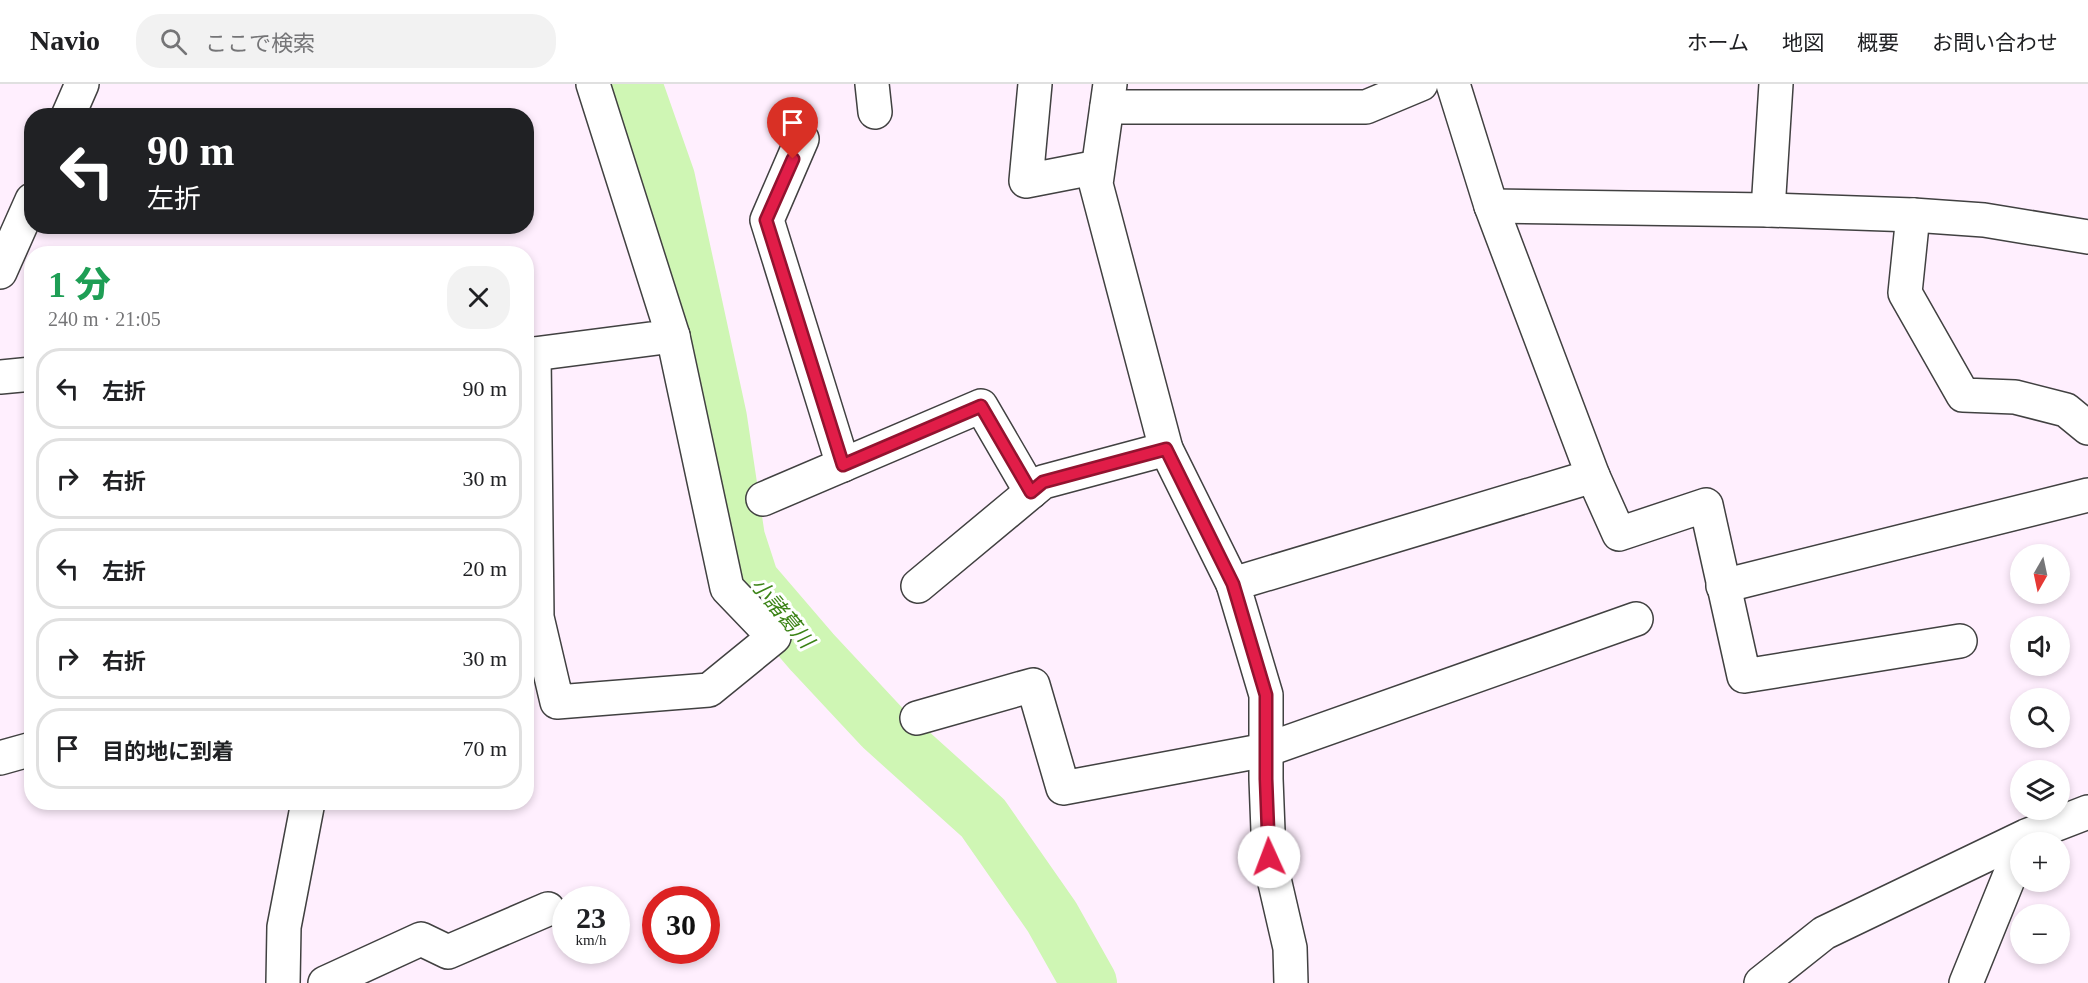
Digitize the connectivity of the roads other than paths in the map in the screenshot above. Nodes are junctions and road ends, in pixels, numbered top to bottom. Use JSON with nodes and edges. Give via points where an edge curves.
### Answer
{"nodes":[{"id":1,"x":82,"y":84,"type":"edge"},
{"id":2,"x":593,"y":84,"type":"edge"},
{"id":3,"x":1035,"y":84,"type":"edge"},
{"id":4,"x":1421,"y":84,"type":"edge"},
{"id":5,"x":1453,"y":84,"type":"edge"},
{"id":6,"x":1776,"y":84,"type":"edge"},
{"id":7,"x":1109,"y":96,"type":"edge"},
{"id":8,"x":72,"y":108,"type":"edge"},
{"id":9,"x":802,"y":139,"type":"dead end"},
{"id":10,"x":1098,"y":167,"type":"junction"},
{"id":11,"x":1491,"y":206,"type":"junction"},
{"id":12,"x":1768,"y":210,"type":"junction"},
{"id":13,"x":1914,"y":215,"type":"junction"},
{"id":14,"x":24,"y":218,"type":"edge"},
{"id":15,"x":2088,"y":237,"type":"edge"},
{"id":16,"x":0,"y":272,"type":"edge"},
{"id":17,"x":673,"y":336,"type":"junction"},
{"id":18,"x":534,"y":354,"type":"edge"},
{"id":19,"x":24,"y":375,"type":"edge"},
{"id":20,"x":0,"y":377,"type":"edge"},
{"id":21,"x":2088,"y":428,"type":"edge"},
{"id":22,"x":1166,"y":449,"type":"junction"},
{"id":23,"x":843,"y":465,"type":"junction"},
{"id":24,"x":1593,"y":476,"type":"junction"},
{"id":25,"x":1031,"y":492,"type":"junction"},
{"id":26,"x":2088,"y":495,"type":"edge"},
{"id":27,"x":763,"y":499,"type":"dead end"},
{"id":28,"x":534,"y":505,"type":"edge"},
{"id":29,"x":1233,"y":584,"type":"junction"},
{"id":30,"x":918,"y":586,"type":"dead end"},
{"id":31,"x":1723,"y":586,"type":"junction"},
{"id":32,"x":1636,"y":619,"type":"dead end"},
{"id":33,"x":1960,"y":641,"type":"dead end"},
{"id":34,"x":917,"y":718,"type":"dead end"},
{"id":35,"x":1266,"y":750,"type":"junction"},
{"id":36,"x":24,"y":751,"type":"edge"},
{"id":37,"x":0,"y":758,"type":"edge"},
{"id":38,"x":306,"y":810,"type":"edge"},
{"id":39,"x":2088,"y":812,"type":"edge"},
{"id":40,"x":2046,"y":832,"type":"edge"},
{"id":41,"x":2010,"y":849,"type":"edge"},
{"id":42,"x":2010,"y":875,"type":"edge"},
{"id":43,"x":548,"y":909,"type":"dead end"},
{"id":44,"x":283,"y":983,"type":"edge"},
{"id":45,"x":325,"y":983,"type":"edge"},
{"id":46,"x":1291,"y":983,"type":"edge"},
{"id":47,"x":1761,"y":983,"type":"edge"},
{"id":48,"x":1966,"y":983,"type":"edge"}],
"edges":[{"from":1,"to":8,"type":"street"},
{"from":2,"to":17,"type":"street"},
{"from":3,"to":10,"type":"street","via":[[1026,181]]},
{"from":4,"to":7,"type":"street","via":[[1366,107]]},
{"from":5,"to":11,"type":"street"},
{"from":6,"to":12,"type":"street"},
{"from":7,"to":10,"type":"street"},
{"from":9,"to":23,"type":"street","via":[[766,220]]},
{"from":10,"to":22,"type":"street","via":[[1096,184]]},
{"from":11,"to":12,"type":"street"},
{"from":11,"to":24,"type":"street"},
{"from":12,"to":13,"type":"street"},
{"from":13,"to":15,"type":"street","via":[[1984,220]]},
{"from":13,"to":21,"type":"street","via":[[1905,293],[1963,395],[2015,397],[2066,410]]},
{"from":14,"to":16,"type":"street"},
{"from":17,"to":18,"type":"street"},
{"from":17,"to":28,"type":"street","via":[[727,588],[774,637],[709,690],[557,702],[537,617]]},
{"from":19,"to":20,"type":"street"},
{"from":22,"to":25,"type":"street","via":[[1043,482]]},
{"from":22,"to":29,"type":"street"},
{"from":23,"to":25,"type":"street","via":[[981,406]]},
{"from":23,"to":27,"type":"street"},
{"from":24,"to":29,"type":"street"},
{"from":24,"to":31,"type":"street","via":[[1619,534],[1706,505]]},
{"from":25,"to":30,"type":"street"},
{"from":26,"to":31,"type":"street"},
{"from":29,"to":35,"type":"street","via":[[1266,695]]},
{"from":31,"to":33,"type":"street","via":[[1744,676]]},
{"from":32,"to":35,"type":"street"},
{"from":34,"to":35,"type":"street","via":[[1033,685],[1063,788]]},
{"from":35,"to":46,"type":"street","via":[[1269,857],[1290,948]]},
{"from":36,"to":37,"type":"street"},
{"from":38,"to":44,"type":"street","via":[[284,927]]},
{"from":39,"to":40,"type":"street"},
{"from":41,"to":47,"type":"street","via":[[1824,933]]},
{"from":42,"to":48,"type":"street"},
{"from":43,"to":45,"type":"street","via":[[448,952],[421,939]]}]}
